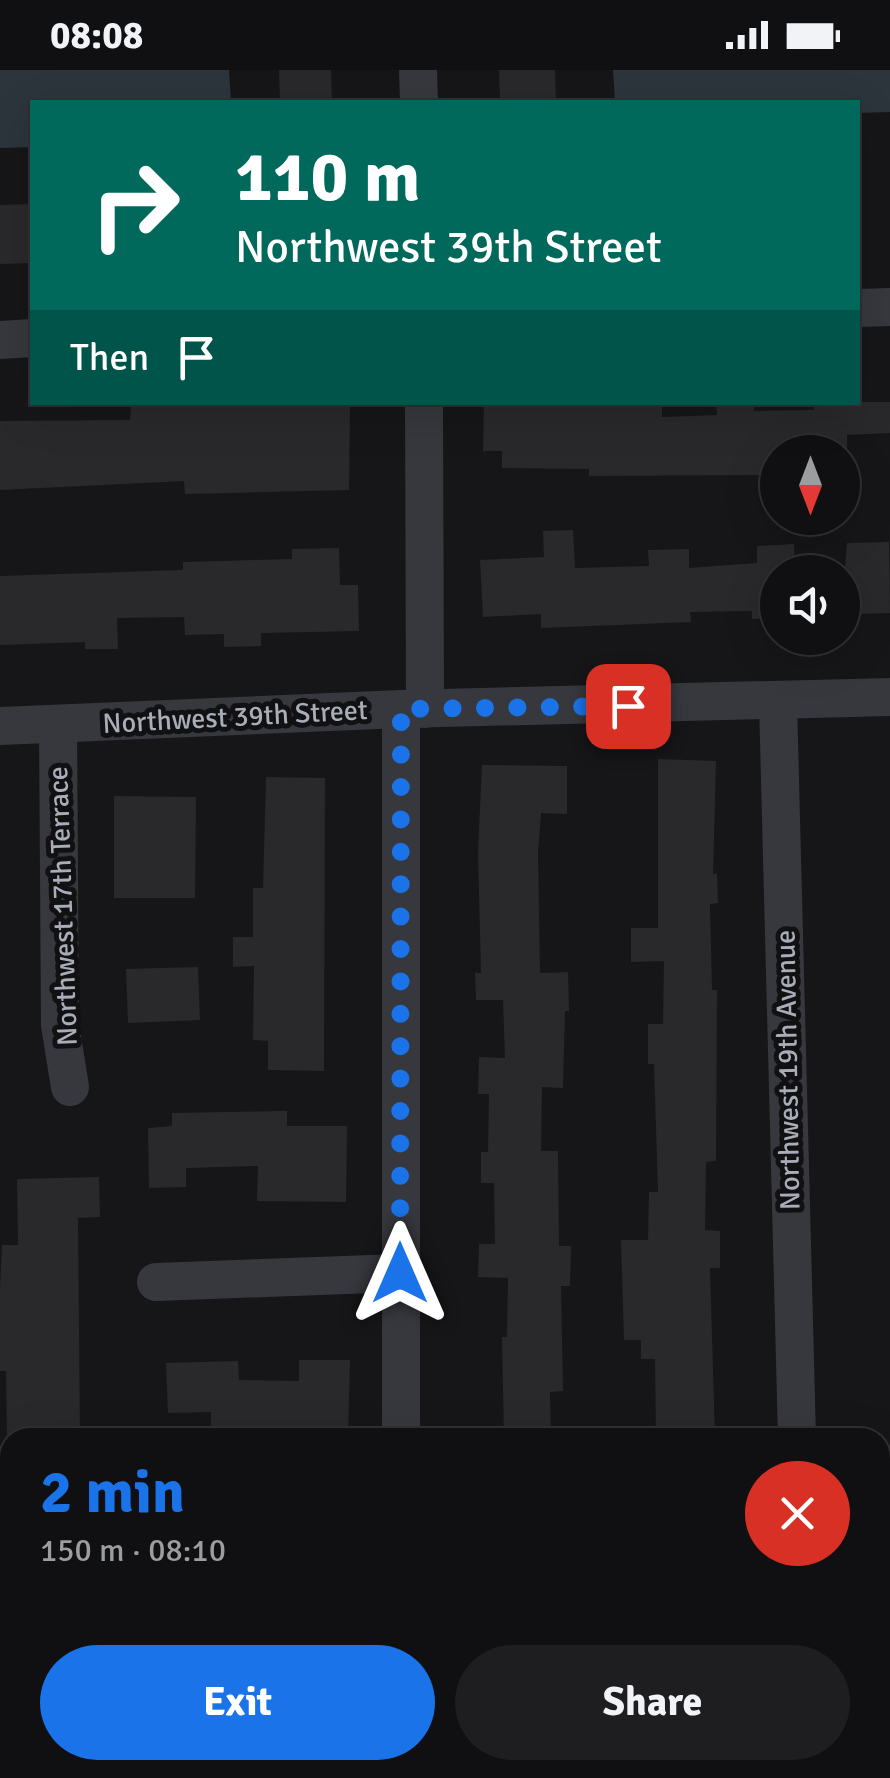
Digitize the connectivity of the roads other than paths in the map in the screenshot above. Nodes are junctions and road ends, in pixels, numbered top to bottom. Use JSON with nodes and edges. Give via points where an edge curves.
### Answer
{"nodes":[{"id":1,"x":418,"y":70,"type":"edge"},
{"id":2,"x":419,"y":100,"type":"edge"},
{"id":3,"x":890,"y":307,"type":"edge"},
{"id":4,"x":860,"y":308,"type":"edge"},
{"id":5,"x":30,"y":338,"type":"edge"},
{"id":6,"x":0,"y":340,"type":"edge"},
{"id":7,"x":424,"y":405,"type":"edge"},
{"id":8,"x":890,"y":696,"type":"edge"},
{"id":9,"x":778,"y":702,"type":"junction"},
{"id":10,"x":413,"y":709,"type":"junction"},
{"id":11,"x":58,"y":724,"type":"junction"},
{"id":12,"x":0,"y":726,"type":"edge"},
{"id":13,"x":70,"y":1086,"type":"dead end"},
{"id":14,"x":400,"y":1273,"type":"junction"},
{"id":15,"x":156,"y":1282,"type":"dead end"},
{"id":16,"x":401,"y":1428,"type":"edge"},
{"id":17,"x":796,"y":1428,"type":"edge"}],
"edges":[{"from":1,"to":2,"type":"street"},
{"from":3,"to":4,"type":"street"},
{"from":5,"to":6,"type":"street"},
{"from":7,"to":10,"type":"street"},
{"from":8,"to":9,"type":"street","name":"Northwest 39th Street"},
{"from":9,"to":10,"type":"street","name":"Northwest 39th Street"},
{"from":9,"to":17,"type":"street","name":"Northwest 19th Avenue"},
{"from":10,"to":11,"type":"street","name":"Northwest 39th Street"},
{"from":10,"to":14,"type":"street"},
{"from":11,"to":12,"type":"street","name":"Northwest 39th Street"},
{"from":11,"to":13,"type":"street","name":"Northwest 17th Terrace","via":[[60,1025]]},
{"from":14,"to":15,"type":"street"},
{"from":14,"to":16,"type":"street"}]}
